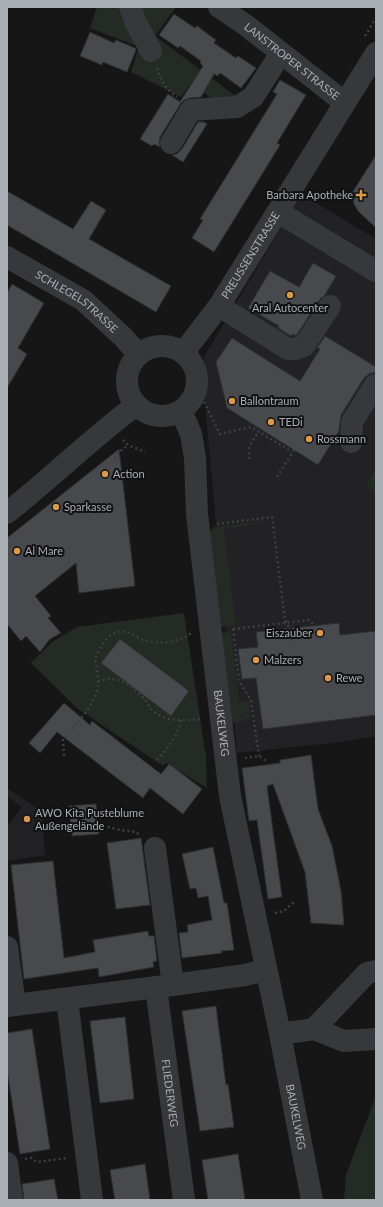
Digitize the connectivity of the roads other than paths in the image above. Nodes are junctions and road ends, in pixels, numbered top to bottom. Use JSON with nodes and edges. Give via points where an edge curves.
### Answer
{"nodes":[{"id":1,"x":130,"y":7,"type":"edge"},
{"id":2,"x":219,"y":7,"type":"edge"},
{"id":3,"x":151,"y":51,"type":"road end"},
{"id":4,"x":376,"y":52,"type":"edge"},
{"id":5,"x":281,"y":53,"type":"junction"},
{"id":6,"x":345,"y":103,"type":"junction"},
{"id":7,"x":171,"y":143,"type":"dead end"},
{"id":8,"x":278,"y":212,"type":"junction"},
{"id":9,"x":7,"y":257,"type":"edge"},
{"id":10,"x":376,"y":271,"type":"edge"},
{"id":11,"x":219,"y":306,"type":"junction"},
{"id":12,"x":330,"y":306,"type":"dead end"},
{"id":13,"x":183,"y":353,"type":"junction"},
{"id":14,"x":139,"y":355,"type":"junction"},
{"id":15,"x":375,"y":385,"type":"edge"},
{"id":16,"x":136,"y":405,"type":"junction"},
{"id":17,"x":181,"y":411,"type":"junction"},
{"id":18,"x":351,"y":442,"type":"dead end"},
{"id":19,"x":7,"y":513,"type":"edge"},
{"id":20,"x":155,"y":848,"type":"road end"},
{"id":21,"x":7,"y":947,"type":"edge"},
{"id":22,"x":266,"y":970,"type":"junction"},
{"id":23,"x":376,"y":971,"type":"edge"},
{"id":24,"x":165,"y":986,"type":"junction"},
{"id":25,"x":67,"y":999,"type":"junction"},
{"id":26,"x":11,"y":1006,"type":"edge"},
{"id":27,"x":314,"y":1029,"type":"junction"},
{"id":28,"x":280,"y":1034,"type":"junction"},
{"id":29,"x":376,"y":1039,"type":"edge"},
{"id":30,"x":13,"y":1161,"type":"edge"},
{"id":31,"x":12,"y":1200,"type":"edge"},
{"id":32,"x":92,"y":1200,"type":"edge"},
{"id":33,"x":184,"y":1200,"type":"edge"},
{"id":34,"x":312,"y":1200,"type":"edge"}],
"edges":[{"from":1,"to":3,"type":"street"},
{"from":2,"to":5,"type":"street","name":"LANSTROPER STRASSE"},
{"from":4,"to":6,"type":"street","name":"PREUSSENSTRASSE"},
{"from":5,"to":6,"type":"street","name":"LANSTROPER STRASSE"},
{"from":5,"to":7,"type":"street","via":[[253,97],[237,107],[191,110]]},
{"from":6,"to":8,"type":"street","name":"PREUSSENSTRASSE"},
{"from":8,"to":10,"type":"street"},
{"from":8,"to":11,"type":"street","name":"PREUSSENSTRASSE"},
{"from":9,"to":14,"type":"street","name":"SCHLEGELSTRASSE","via":[[83,300]]},
{"from":11,"to":12,"type":"street","via":[[288,349],[304,346]]},
{"from":11,"to":13,"type":"street","name":"PREUSSENSTRASSE"},
{"from":13,"to":14,"type":"street","via":[[161,346]]},
{"from":13,"to":17,"type":"street","via":[[196,371],[197,383],[190,403]]},
{"from":14,"to":16,"type":"street","via":[[132,364],[127,385]]},
{"from":15,"to":18,"type":"street","via":[[352,422]]},
{"from":16,"to":17,"type":"street","via":[[146,413],[158,416],[170,416]]},
{"from":16,"to":19,"type":"street"},
{"from":17,"to":22,"type":"street","name":"BAUKELWEG","via":[[191,434],[195,458],[196,498],[230,796]]},
{"from":20,"to":24,"type":"street","name":"FLIEDERWEG"},
{"from":21,"to":26,"type":"street"},
{"from":22,"to":24,"type":"street"},
{"from":22,"to":28,"type":"street","name":"BAUKELWEG"},
{"from":23,"to":27,"type":"street","via":[[367,973]]},
{"from":24,"to":25,"type":"street"},
{"from":24,"to":33,"type":"street","name":"FLIEDERWEG"},
{"from":25,"to":26,"type":"street"},
{"from":25,"to":32,"type":"street"},
{"from":27,"to":28,"type":"street"},
{"from":27,"to":29,"type":"street","via":[[344,1041]]},
{"from":28,"to":34,"type":"street","name":"BAUKELWEG"},
{"from":30,"to":31,"type":"street"}]}
